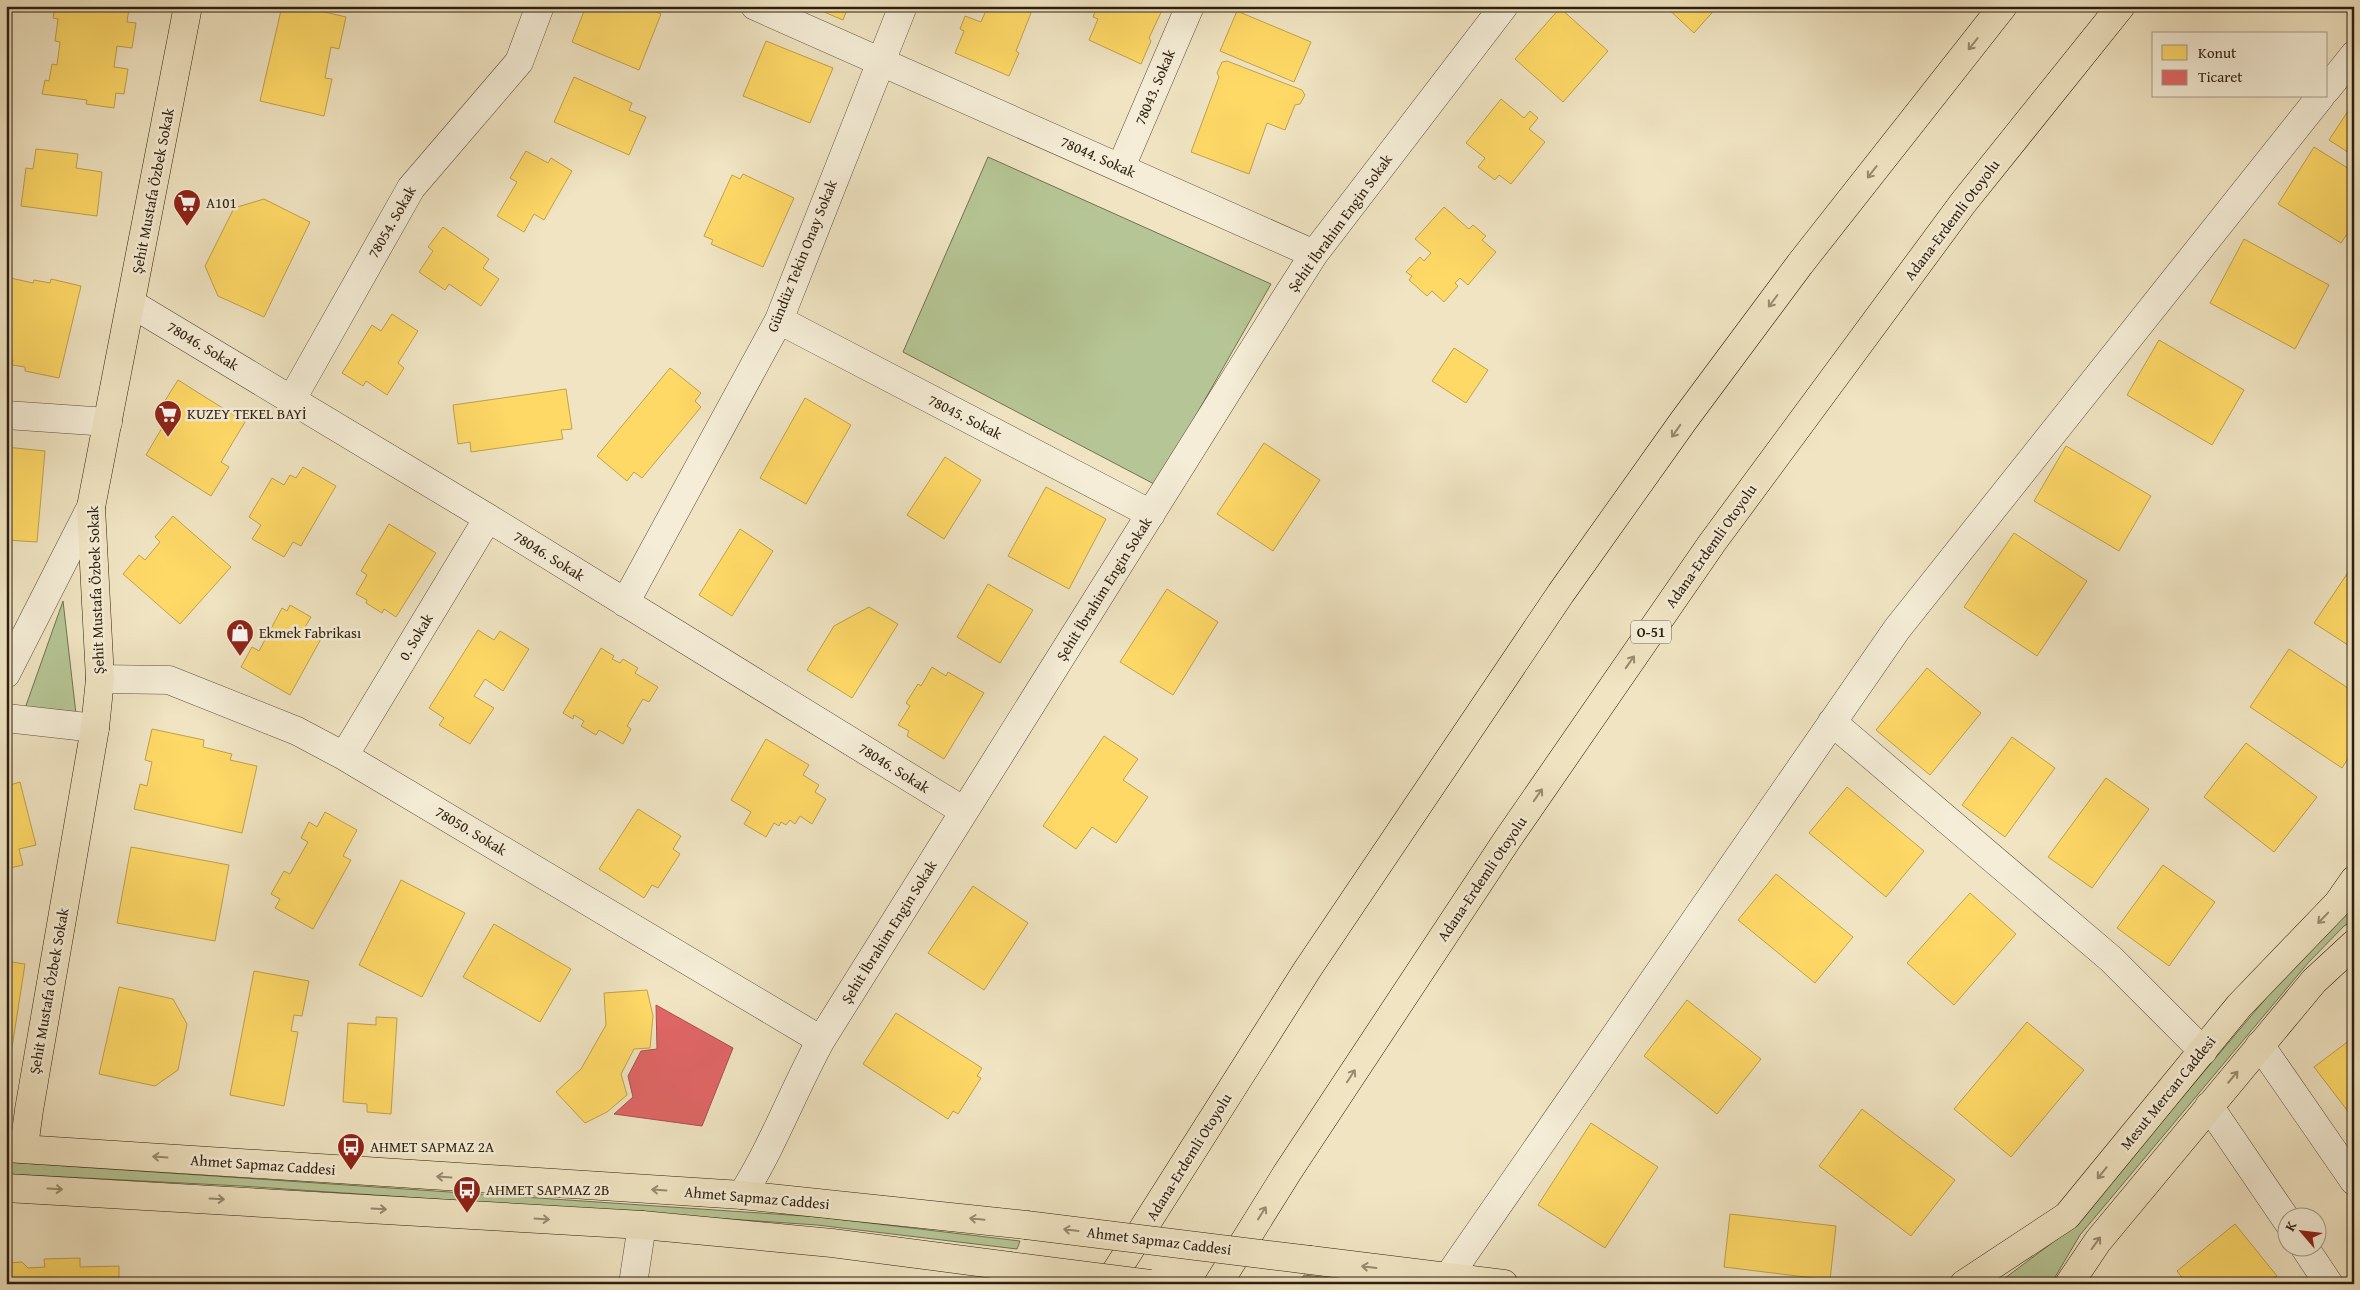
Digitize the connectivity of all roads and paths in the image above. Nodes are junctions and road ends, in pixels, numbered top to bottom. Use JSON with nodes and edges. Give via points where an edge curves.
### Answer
{"nodes":[{"id":1,"x":188,"y":6,"type":"edge"},
{"id":2,"x":540,"y":6,"type":"edge"},
{"id":3,"x":755,"y":6,"type":"edge"},
{"id":4,"x":903,"y":6,"type":"edge"},
{"id":5,"x":1190,"y":6,"type":"edge"},
{"id":6,"x":1504,"y":6,"type":"edge"},
{"id":7,"x":2003,"y":6,"type":"edge"},
{"id":8,"x":2121,"y":6,"type":"edge"},
{"id":9,"x":2354,"y":55,"type":"edge"},
{"id":10,"x":881,"y":62,"type":"junction"},
{"id":11,"x":2328,"y":88,"type":"edge"},
{"id":12,"x":2319,"y":98,"type":"edge"},
{"id":13,"x":1121,"y":167,"type":"junction"},
{"id":14,"x":1314,"y":254,"type":"junction"},
{"id":15,"x":132,"y":304,"type":"junction"},
{"id":16,"x":779,"y":320,"type":"junction"},
{"id":17,"x":292,"y":400,"type":"junction"},
{"id":18,"x":6,"y":416,"type":"edge"},
{"id":19,"x":108,"y":422,"type":"junction"},
{"id":20,"x":91,"y":507,"type":"junction"},
{"id":21,"x":1151,"y":514,"type":"junction"},
{"id":22,"x":488,"y":518,"type":"junction"},
{"id":23,"x":625,"y":603,"type":"junction"},
{"id":24,"x":6,"y":674,"type":"edge"},
{"id":25,"x":100,"y":679,"type":"junction"},
{"id":26,"x":6,"y":718,"type":"edge"},
{"id":27,"x":1832,"y":722,"type":"junction"},
{"id":28,"x":95,"y":728,"type":"junction"},
{"id":29,"x":344,"y":756,"type":"junction"},
{"id":30,"x":964,"y":811,"type":"junction"},
{"id":31,"x":2354,"y":880,"type":"edge"},
{"id":32,"x":2354,"y":944,"type":"edge"},
{"id":33,"x":821,"y":1040,"type":"junction"},
{"id":34,"x":2260,"y":1045,"type":"junction"},
{"id":35,"x":2203,"y":1051,"type":"junction"},
{"id":36,"x":2209,"y":1106,"type":"junction"},
{"id":37,"x":15,"y":1148,"type":"edge"},
{"id":38,"x":2354,"y":1181,"type":"edge"},
{"id":39,"x":6,"y":1188,"type":"edge"},
{"id":40,"x":742,"y":1195,"type":"junction"},
{"id":41,"x":2278,"y":1208,"type":"edge"},
{"id":42,"x":642,"y":1225,"type":"junction"},
{"id":43,"x":2312,"y":1258,"type":"edge"},
{"id":44,"x":1448,"y":1277,"type":"junction"},
{"id":45,"x":633,"y":1284,"type":"edge"},
{"id":46,"x":1108,"y":1284,"type":"edge"},
{"id":47,"x":1150,"y":1284,"type":"edge"},
{"id":48,"x":1218,"y":1284,"type":"edge"},
{"id":49,"x":1504,"y":1284,"type":"edge"},
{"id":50,"x":1964,"y":1284,"type":"edge"},
{"id":51,"x":2069,"y":1284,"type":"edge"},
{"id":52,"x":2329,"y":1284,"type":"edge"}],
"edges":[{"from":1,"to":15,"type":"main road","name":"Şehit Mustafa Özbek Sokak"},
{"from":2,"to":17,"type":"street","name":"78054. Sokak","via":[[519,62],[411,188]]},
{"from":3,"to":10,"type":"street","name":"78044. Sokak"},
{"from":4,"to":10,"type":"street","name":"Gündüz Tekin Onay Sokak"},
{"from":5,"to":13,"type":"street","name":"78043. Sokak"},
{"from":6,"to":14,"type":"street","name":"Şehit İbrahim Engin Sokak"},
{"from":7,"to":46,"type":"main road","name":"Adana-Erdemli Otoyolu","one_way":true,"via":[[1800,264],[1561,593],[1306,970]]},
{"from":48,"to":8,"type":"main road","name":"Adana-Erdemli Otoyolu","number":"O-51","one_way":true,"via":[[1287,1173],[1507,840],[1712,543],[1963,203]]},
{"from":9,"to":11,"type":"street"},
{"from":10,"to":13,"type":"street","name":"78044. Sokak"},
{"from":10,"to":16,"type":"street","name":"Gündüz Tekin Onay Sokak"},
{"from":12,"to":27,"type":"street","via":[[1897,629]]},
{"from":13,"to":14,"type":"street","name":"78044. Sokak"},
{"from":14,"to":21,"type":"street","name":"Şehit İbrahim Engin Sokak"},
{"from":15,"to":17,"type":"street","name":"78046. Sokak"},
{"from":15,"to":19,"type":"main road","name":"Şehit Mustafa Özbek Sokak"},
{"from":16,"to":21,"type":"street","name":"78045. Sokak"},
{"from":16,"to":23,"type":"street","name":"Gündüz Tekin Onay Sokak"},
{"from":17,"to":22,"type":"street","name":"78046. Sokak"},
{"from":18,"to":19,"type":"street"},
{"from":19,"to":20,"type":"main road","name":"Şehit Mustafa Özbek Sokak"},
{"from":20,"to":24,"type":"street"},
{"from":20,"to":25,"type":"main road","name":"Şehit Mustafa Özbek Sokak"},
{"from":21,"to":30,"type":"street","name":"Şehit İbrahim Engin Sokak"},
{"from":22,"to":23,"type":"street","name":"78046. Sokak"},
{"from":22,"to":29,"type":"street","name":"0. Sokak"},
{"from":23,"to":30,"type":"street","name":"78046. Sokak"},
{"from":25,"to":28,"type":"main road","name":"Şehit Mustafa Özbek Sokak"},
{"from":25,"to":29,"type":"street","name":"78050. Sokak","via":[[169,680],[297,731]]},
{"from":26,"to":28,"type":"street"},
{"from":27,"to":35,"type":"street","via":[[2111,959]]},
{"from":27,"to":44,"type":"street"},
{"from":28,"to":37,"type":"main road","name":"Şehit Mustafa Özbek Sokak","via":[[28,1110]]},
{"from":29,"to":33,"type":"street","name":"78050. Sokak"},
{"from":30,"to":33,"type":"street","name":"Şehit İbrahim Engin Sokak"},
{"from":31,"to":35,"type":"main road","name":"Mesut Mercan Caddesi","one_way":true,"via":[[2338,902],[2240,1006]]},
{"from":32,"to":34,"type":"main road","via":[[2314,981]]},
{"from":33,"to":40,"type":"street","name":"Şehit İbrahim Engin Sokak","via":[[757,1172]]},
{"from":36,"to":34,"type":"main road","one_way":true},
{"from":34,"to":38,"type":"street"},
{"from":35,"to":50,"type":"main road","name":"Mesut Mercan Caddesi","one_way":true,"via":[[2067,1216]]},
{"from":36,"to":41,"type":"street"},
{"from":51,"to":36,"type":"main road","one_way":true,"via":[[2098,1241]]},
{"from":40,"to":37,"type":"main road","name":"Ahmet Sapmaz Caddesi","one_way":true},
{"from":39,"to":42,"type":"main road","one_way":true},
{"from":44,"to":40,"type":"main road","name":"Ahmet Sapmaz Caddesi","one_way":true,"bridge":true,"via":[[1026,1225]]},
{"from":42,"to":45,"type":"street"},
{"from":42,"to":47,"type":"main road","bridge":true,"via":[[832,1243]]},
{"from":43,"to":52,"type":"street"},
{"from":44,"to":49,"type":"main road","name":"Ahmet Sapmaz Caddesi"}]}
